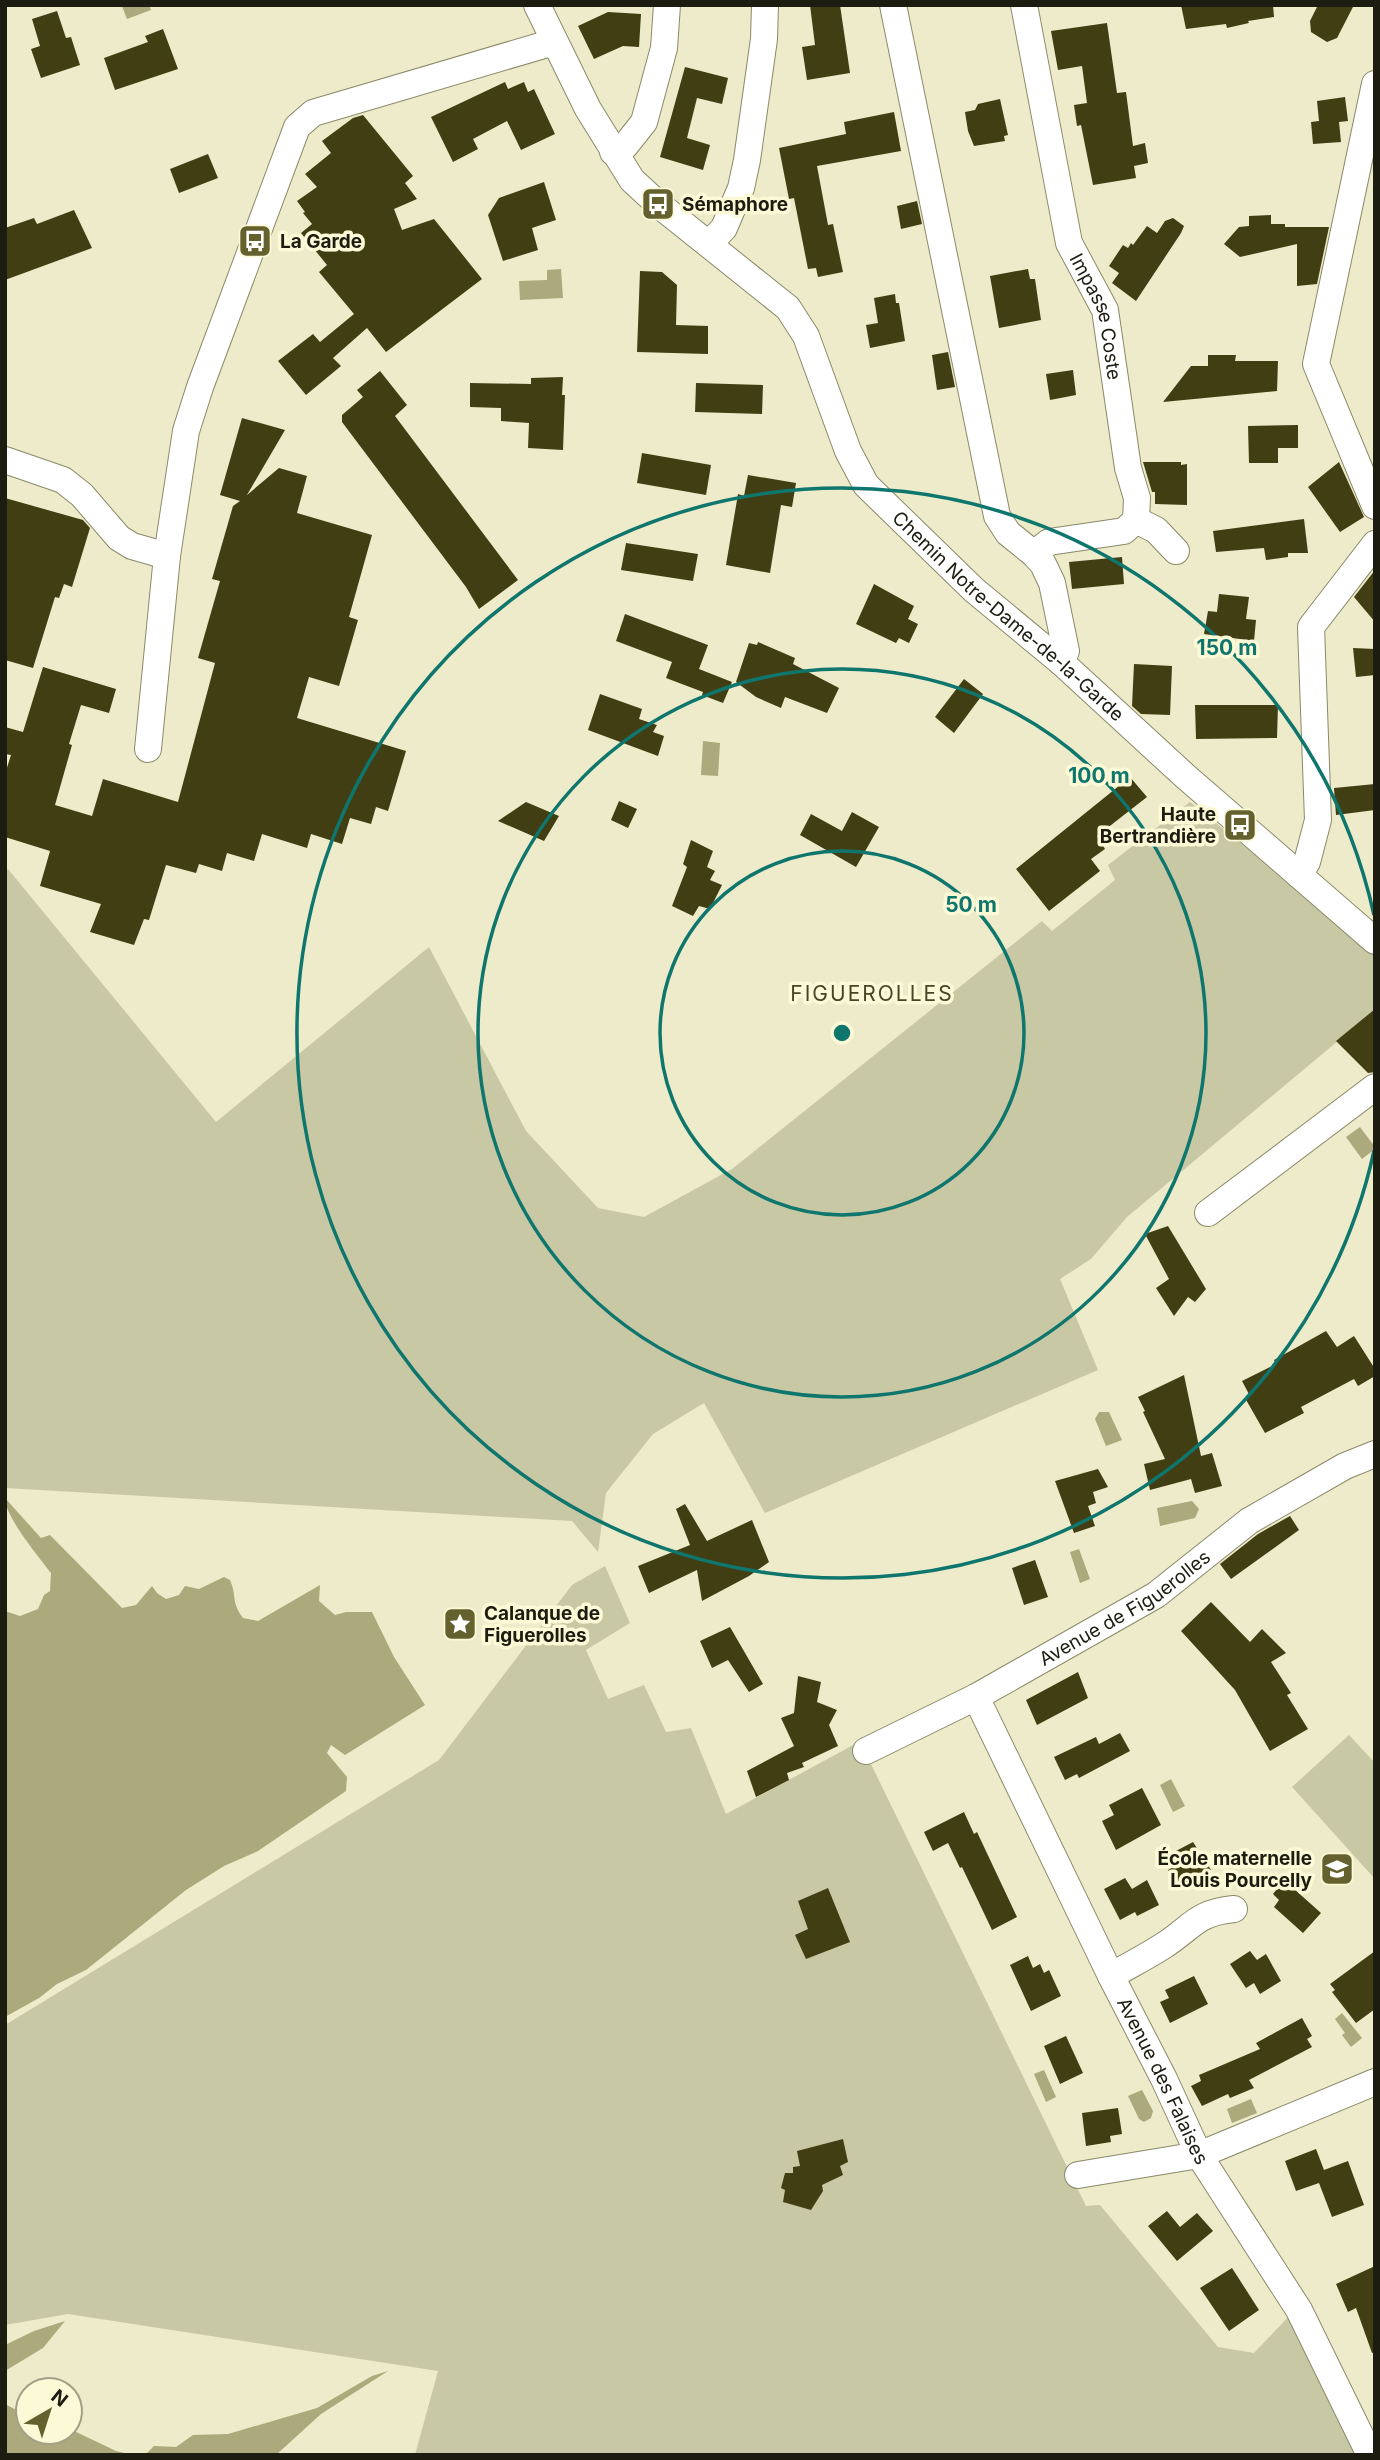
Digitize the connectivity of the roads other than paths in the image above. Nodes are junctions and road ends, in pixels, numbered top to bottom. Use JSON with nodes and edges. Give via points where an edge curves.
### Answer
{"nodes":[{"id":1,"x":537,"y":5,"type":"edge"},
{"id":2,"x":667,"y":5,"type":"edge"},
{"id":3,"x":765,"y":5,"type":"edge"},
{"id":4,"x":893,"y":5,"type":"edge"},
{"id":5,"x":1024,"y":5,"type":"edge"},
{"id":6,"x":554,"y":42,"type":"junction"},
{"id":7,"x":1375,"y":84,"type":"edge"},
{"id":8,"x":613,"y":152,"type":"junction"},
{"id":9,"x":709,"y":244,"type":"junction"},
{"id":10,"x":5,"y":460,"type":"edge"},
{"id":11,"x":1375,"y":506,"type":"edge"},
{"id":12,"x":1136,"y":520,"type":"junction"},
{"id":13,"x":1375,"y":544,"type":"edge"},
{"id":14,"x":1176,"y":551,"type":"dead end"},
{"id":15,"x":1034,"y":554,"type":"junction"},
{"id":16,"x":167,"y":556,"type":"junction"},
{"id":17,"x":1061,"y":662,"type":"junction"},
{"id":18,"x":148,"y":749,"type":"dead end"},
{"id":19,"x":1299,"y":875,"type":"junction"},
{"id":20,"x":1375,"y":941,"type":"edge"},
{"id":21,"x":1375,"y":1087,"type":"edge"},
{"id":22,"x":1208,"y":1213,"type":"dead end"},
{"id":23,"x":1375,"y":1454,"type":"edge"},
{"id":24,"x":976,"y":1697,"type":"junction"},
{"id":25,"x":866,"y":1751,"type":"dead end"},
{"id":26,"x":1234,"y":1909,"type":"dead end"},
{"id":27,"x":1111,"y":1976,"type":"junction"},
{"id":28,"x":1375,"y":2082,"type":"edge"},
{"id":29,"x":1199,"y":2155,"type":"junction"},
{"id":30,"x":1077,"y":2175,"type":"dead end"},
{"id":31,"x":1370,"y":2455,"type":"edge"}],
"edges":[{"from":1,"to":6,"type":"street","name":"Chemin Notre-Dame-de-la-Garde"},
{"from":2,"to":8,"type":"street","via":[[664,48],[644,122],[625,146]]},
{"from":3,"to":9,"type":"street","via":[[764,40],[741,188],[724,228]]},
{"from":4,"to":15,"type":"street","via":[[997,516],[1007,533]]},
{"from":5,"to":12,"type":"street","name":"Impasse Coste","via":[[1069,243],[1105,310],[1128,468],[1137,498]]},
{"from":6,"to":8,"type":"street","name":"Chemin Notre-Dame-de-la-Garde"},
{"from":6,"to":16,"type":"street","via":[[313,113],[297,127],[186,431]]},
{"from":7,"to":11,"type":"street","via":[[1315,364]]},
{"from":8,"to":9,"type":"street","name":"Chemin Notre-Dame-de-la-Garde","via":[[632,180]]},
{"from":9,"to":17,"type":"street","name":"Chemin Notre-Dame-de-la-Garde","via":[[797,319],[848,451],[866,485],[974,590]]},
{"from":10,"to":16,"type":"street","via":[[63,480],[119,538]]},
{"from":12,"to":14,"type":"street","via":[[1156,530]]},
{"from":12,"to":15,"type":"street","via":[[1124,531],[1049,542]]},
{"from":13,"to":19,"type":"street","via":[[1311,627],[1318,820]]},
{"from":15,"to":17,"type":"street","via":[[1052,583],[1066,651]]},
{"from":16,"to":18,"type":"street"},
{"from":17,"to":19,"type":"street","name":"Chemin Notre-Dame-de-la-Garde"},
{"from":19,"to":20,"type":"street","name":"Chemin Notre-Dame-de-la-Garde"},
{"from":21,"to":22,"type":"street"},
{"from":23,"to":24,"type":"street","name":"Avenue de Figuerolles","via":[[1248,1521],[1156,1595]]},
{"from":24,"to":25,"type":"street","name":"Avenue de Figuerolles"},
{"from":24,"to":27,"type":"street","name":"Avenue des Falaises"},
{"from":26,"to":27,"type":"street","via":[[1196,1919],[1166,1945]]},
{"from":27,"to":29,"type":"street","name":"Avenue des Falaises"},
{"from":28,"to":29,"type":"street"},
{"from":29,"to":30,"type":"street"},
{"from":29,"to":31,"type":"street","name":"Avenue des Falaises","via":[[1299,2310]]}]}
